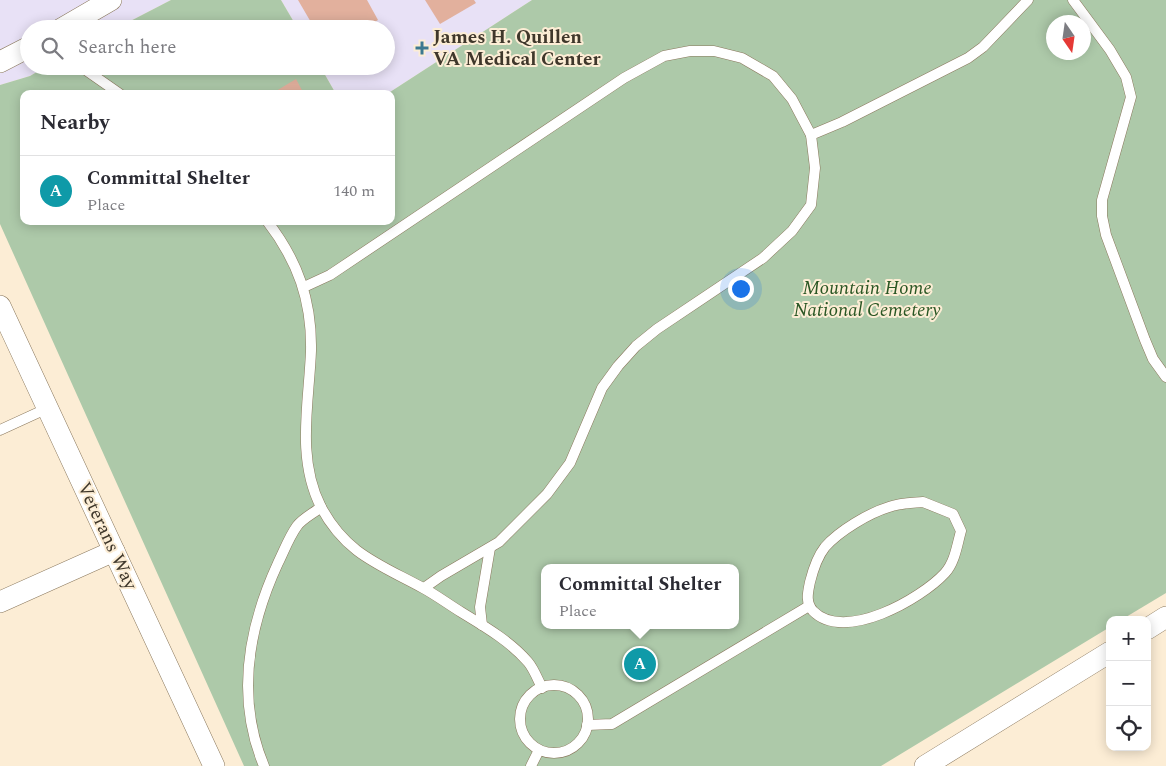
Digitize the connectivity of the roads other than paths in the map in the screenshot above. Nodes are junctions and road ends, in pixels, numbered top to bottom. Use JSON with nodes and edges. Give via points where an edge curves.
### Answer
{"nodes":[{"id":1,"x":111,"y":0,"type":"edge"},
{"id":2,"x":1028,"y":0,"type":"edge"},
{"id":3,"x":1074,"y":0,"type":"edge"},
{"id":4,"x":77,"y":20,"type":"edge"},
{"id":5,"x":20,"y":52,"type":"edge"},
{"id":6,"x":0,"y":62,"type":"edge"},
{"id":7,"x":93,"y":75,"type":"edge"},
{"id":8,"x":114,"y":90,"type":"edge"},
{"id":9,"x":812,"y":135,"type":"junction"},
{"id":10,"x":270,"y":225,"type":"edge"},
{"id":11,"x":304,"y":287,"type":"junction"},
{"id":12,"x":0,"y":306,"type":"edge"},
{"id":13,"x":1166,"y":377,"type":"edge"},
{"id":14,"x":48,"y":408,"type":"junction"},
{"id":15,"x":0,"y":430,"type":"edge"},
{"id":16,"x":321,"y":507,"type":"junction"},
{"id":17,"x":490,"y":548,"type":"junction"},
{"id":18,"x":114,"y":551,"type":"junction"},
{"id":19,"x":424,"y":588,"type":"junction"},
{"id":20,"x":0,"y":602,"type":"edge"},
{"id":21,"x":809,"y":606,"type":"junction"},
{"id":22,"x":1166,"y":617,"type":"edge"},
{"id":23,"x":482,"y":625,"type":"junction"},
{"id":24,"x":1151,"y":626,"type":"edge"},
{"id":25,"x":1106,"y":654,"type":"edge"},
{"id":26,"x":542,"y":688,"type":"junction"},
{"id":27,"x":587,"y":724,"type":"junction"},
{"id":28,"x":540,"y":750,"type":"junction"},
{"id":29,"x":214,"y":766,"type":"edge"},
{"id":30,"x":264,"y":766,"type":"edge"},
{"id":31,"x":531,"y":766,"type":"edge"},
{"id":32,"x":925,"y":766,"type":"edge"}],
"edges":[{"from":1,"to":4,"type":"street"},
{"from":2,"to":9,"type":"lane","via":[[983,47],[968,58]]},
{"from":3,"to":13,"type":"lane","via":[[1110,50],[1126,77],[1132,97],[1102,200],[1102,216],[1145,340]]},
{"from":5,"to":6,"type":"street"},
{"from":7,"to":8,"type":"lane"},
{"from":9,"to":11,"type":"lane","via":[[792,99],[773,76],[756,65],[714,51],[664,56],[616,84],[330,275]]},
{"from":9,"to":17,"type":"lane","via":[[815,168],[811,205],[792,231],[763,258],[657,328],[636,346],[602,388],[570,463],[547,494]]},
{"from":10,"to":11,"type":"lane"},
{"from":11,"to":16,"type":"lane","via":[[311,350],[305,444]]},
{"from":12,"to":14,"type":"street","name":"Veterans Way"},
{"from":14,"to":15,"type":"lane"},
{"from":14,"to":18,"type":"street","name":"Veterans Way"},
{"from":16,"to":19,"type":"lane","via":[[334,528],[356,552]]},
{"from":16,"to":30,"type":"lane","via":[[298,525],[273,574],[258,616],[247,684],[250,724]]},
{"from":17,"to":19,"type":"lane"},
{"from":17,"to":23,"type":"lane","via":[[480,607]]},
{"from":18,"to":20,"type":"street"},
{"from":18,"to":29,"type":"street","name":"Veterans Way"},
{"from":19,"to":23,"type":"lane"},
{"from":21,"to":21,"type":"lane","via":[[823,618],[845,622],[889,612],[909,600],[946,572],[954,558],[961,531],[953,514],[923,502],[905,503],[888,507],[855,523],[825,547],[814,568],[807,595]]},
{"from":21,"to":27,"type":"lane","via":[[612,724]]},
{"from":22,"to":24,"type":"street"},
{"from":23,"to":26,"type":"lane","via":[[529,663]]},
{"from":25,"to":32,"type":"street"},
{"from":26,"to":27,"type":"lane","via":[[560,686],[578,696],[584,704]]},
{"from":26,"to":28,"type":"lane","via":[[530,695],[520,714],[524,735]]},
{"from":27,"to":28,"type":"lane","via":[[578,743],[570,749],[560,753]]},
{"from":28,"to":31,"type":"lane"}]}
